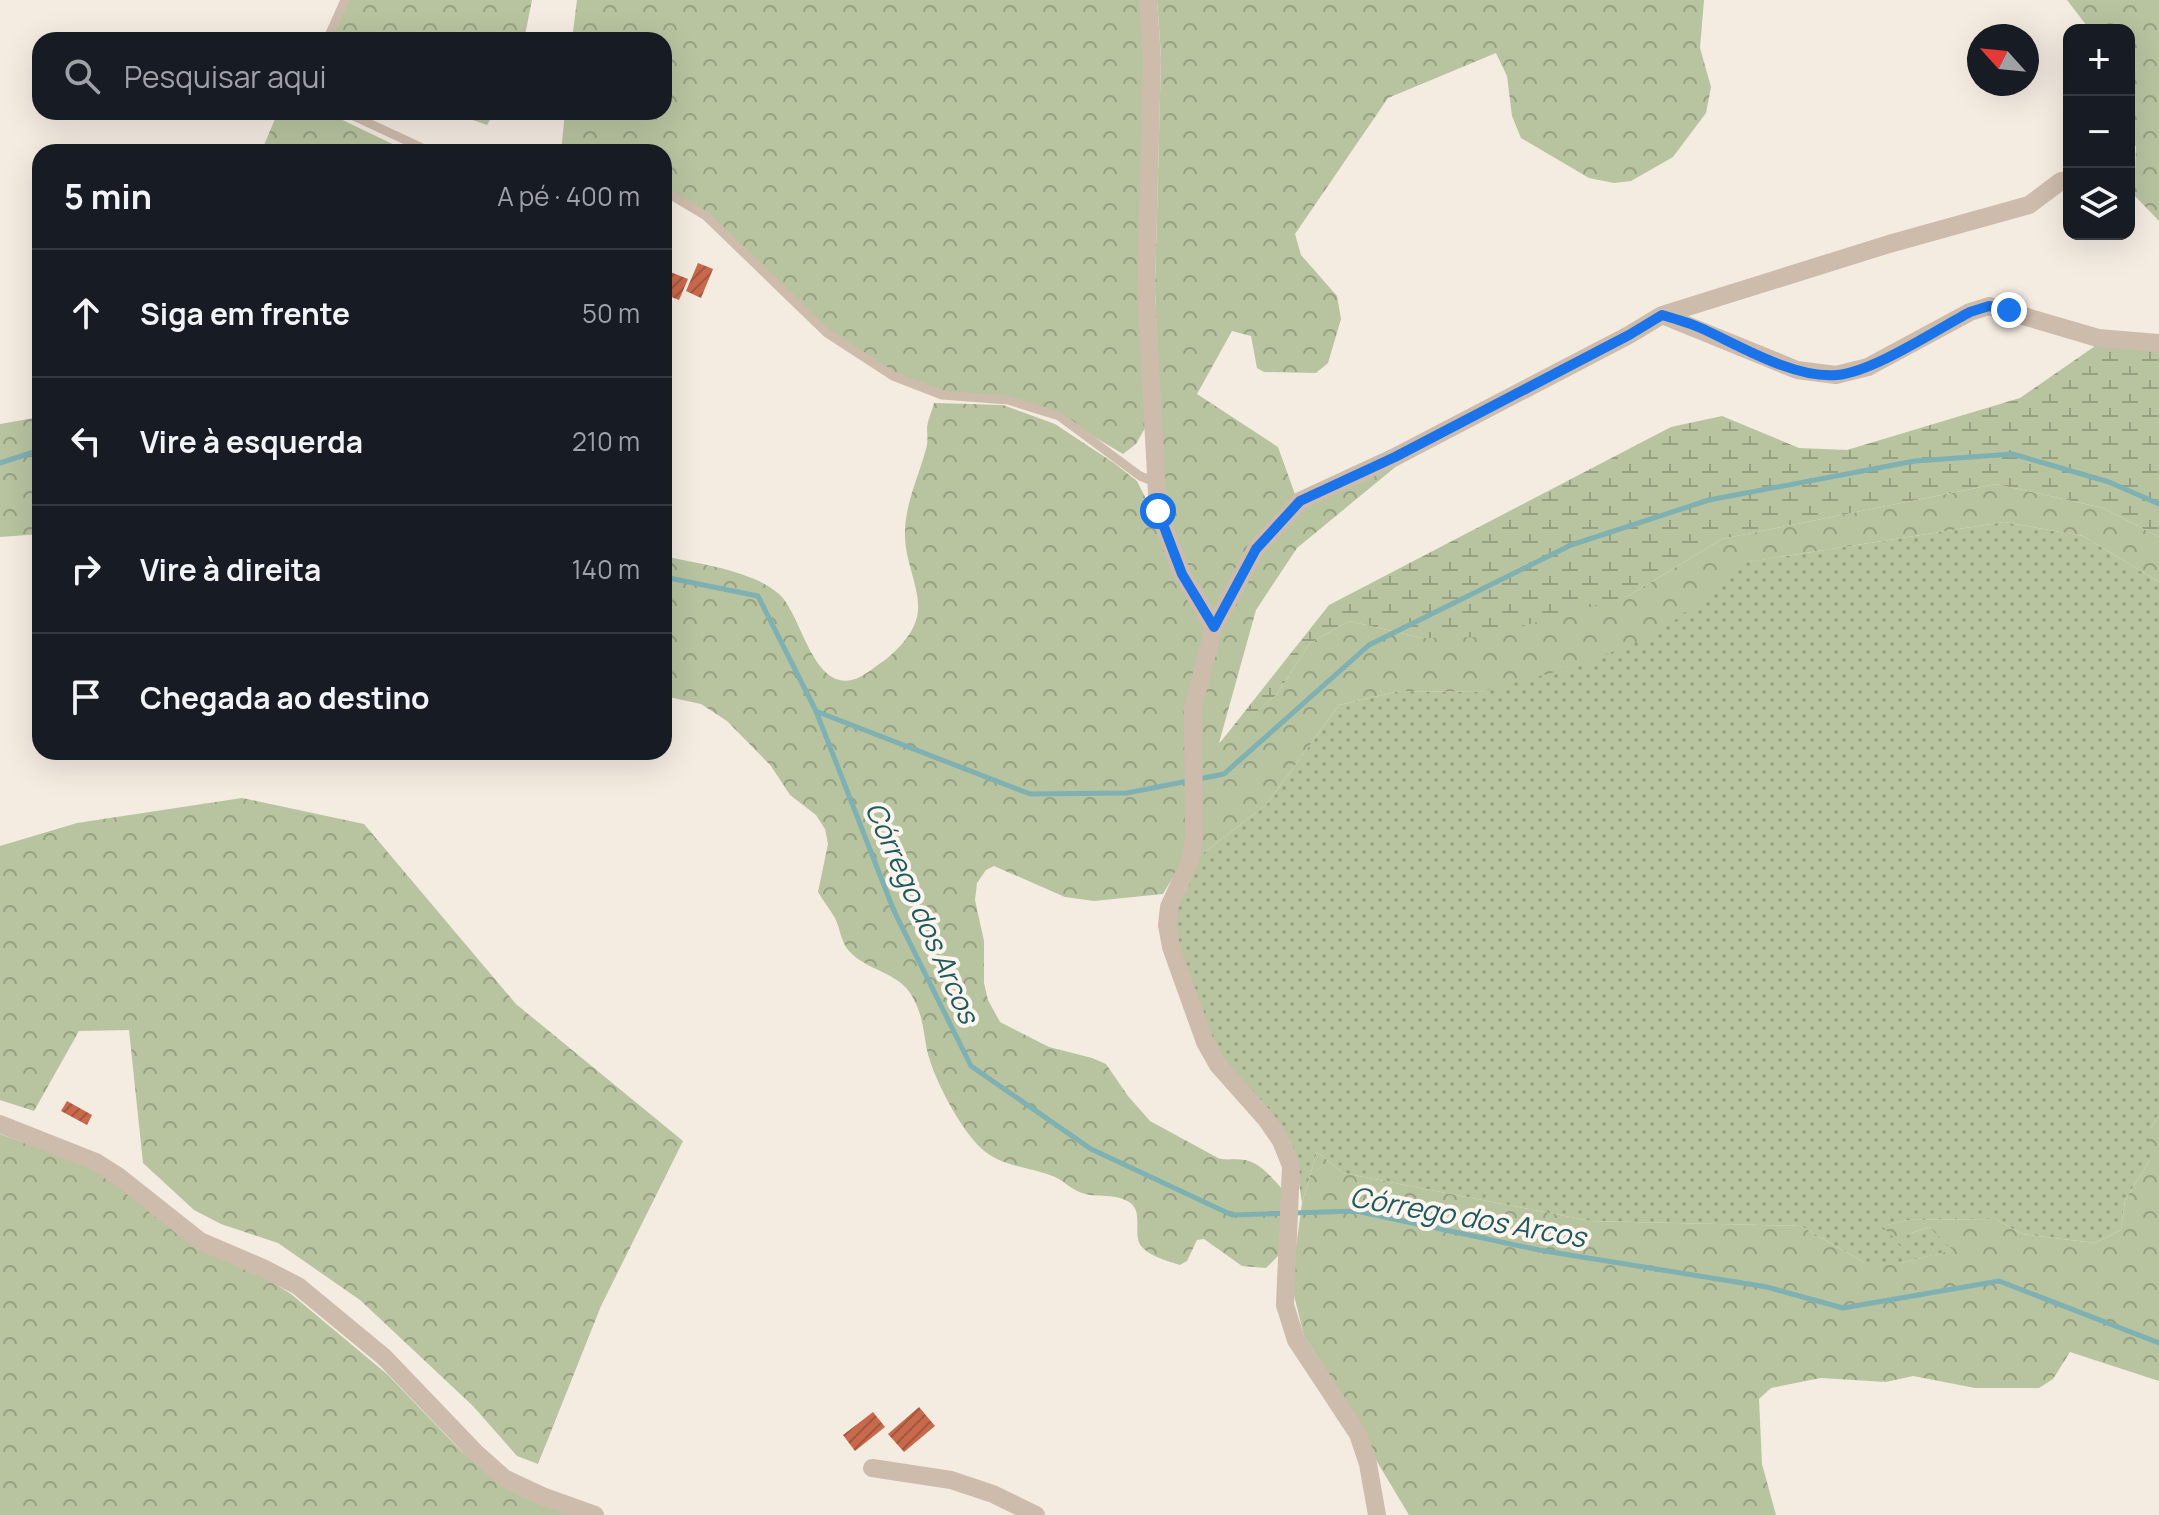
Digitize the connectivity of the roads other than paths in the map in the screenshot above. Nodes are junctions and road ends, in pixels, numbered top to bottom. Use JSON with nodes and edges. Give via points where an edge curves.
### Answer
{"nodes":[{"id":1,"x":345,"y":0,"type":"edge"},
{"id":2,"x":1148,"y":0,"type":"edge"},
{"id":3,"x":331,"y":32,"type":"edge"},
{"id":4,"x":362,"y":120,"type":"edge"},
{"id":5,"x":414,"y":144,"type":"edge"},
{"id":6,"x":2061,"y":181,"type":"dead end"},
{"id":7,"x":672,"y":196,"type":"edge"},
{"id":8,"x":1662,"y":315,"type":"junction"},
{"id":9,"x":2159,"y":343,"type":"edge"},
{"id":10,"x":1155,"y":482,"type":"junction"},
{"id":11,"x":1214,"y":627,"type":"junction"},
{"id":12,"x":0,"y":1124,"type":"edge"},
{"id":13,"x":872,"y":1468,"type":"dead end"},
{"id":14,"x":595,"y":1515,"type":"edge"},
{"id":15,"x":1036,"y":1515,"type":"edge"},
{"id":16,"x":1377,"y":1515,"type":"edge"}],
"edges":[{"from":1,"to":3,"type":"lane"},
{"from":2,"to":10,"type":"street","via":[[1152,58],[1146,291]]},
{"from":4,"to":5,"type":"lane"},
{"from":6,"to":8,"type":"street","via":[[2029,205]]},
{"from":7,"to":10,"type":"lane","via":[[706,216],[827,333],[893,376],[942,395],[1008,400],[1059,416]]},
{"from":8,"to":9,"type":"street","via":[[1797,370],[1836,375],[1868,367],[1989,306],[2098,338]]},
{"from":8,"to":11,"type":"street","via":[[1395,457],[1300,501],[1256,549]]},
{"from":10,"to":11,"type":"street","via":[[1158,511],[1182,574]]},
{"from":11,"to":16,"type":"street","via":[[1193,708],[1194,839],[1169,907],[1171,947],[1205,1042],[1218,1065],[1266,1119],[1291,1166],[1285,1305],[1296,1340],[1358,1434]]},
{"from":12,"to":14,"type":"street","via":[[96,1162],[200,1241],[298,1286],[384,1357],[504,1478]]},
{"from":13,"to":15,"type":"street","via":[[951,1480]]}]}
